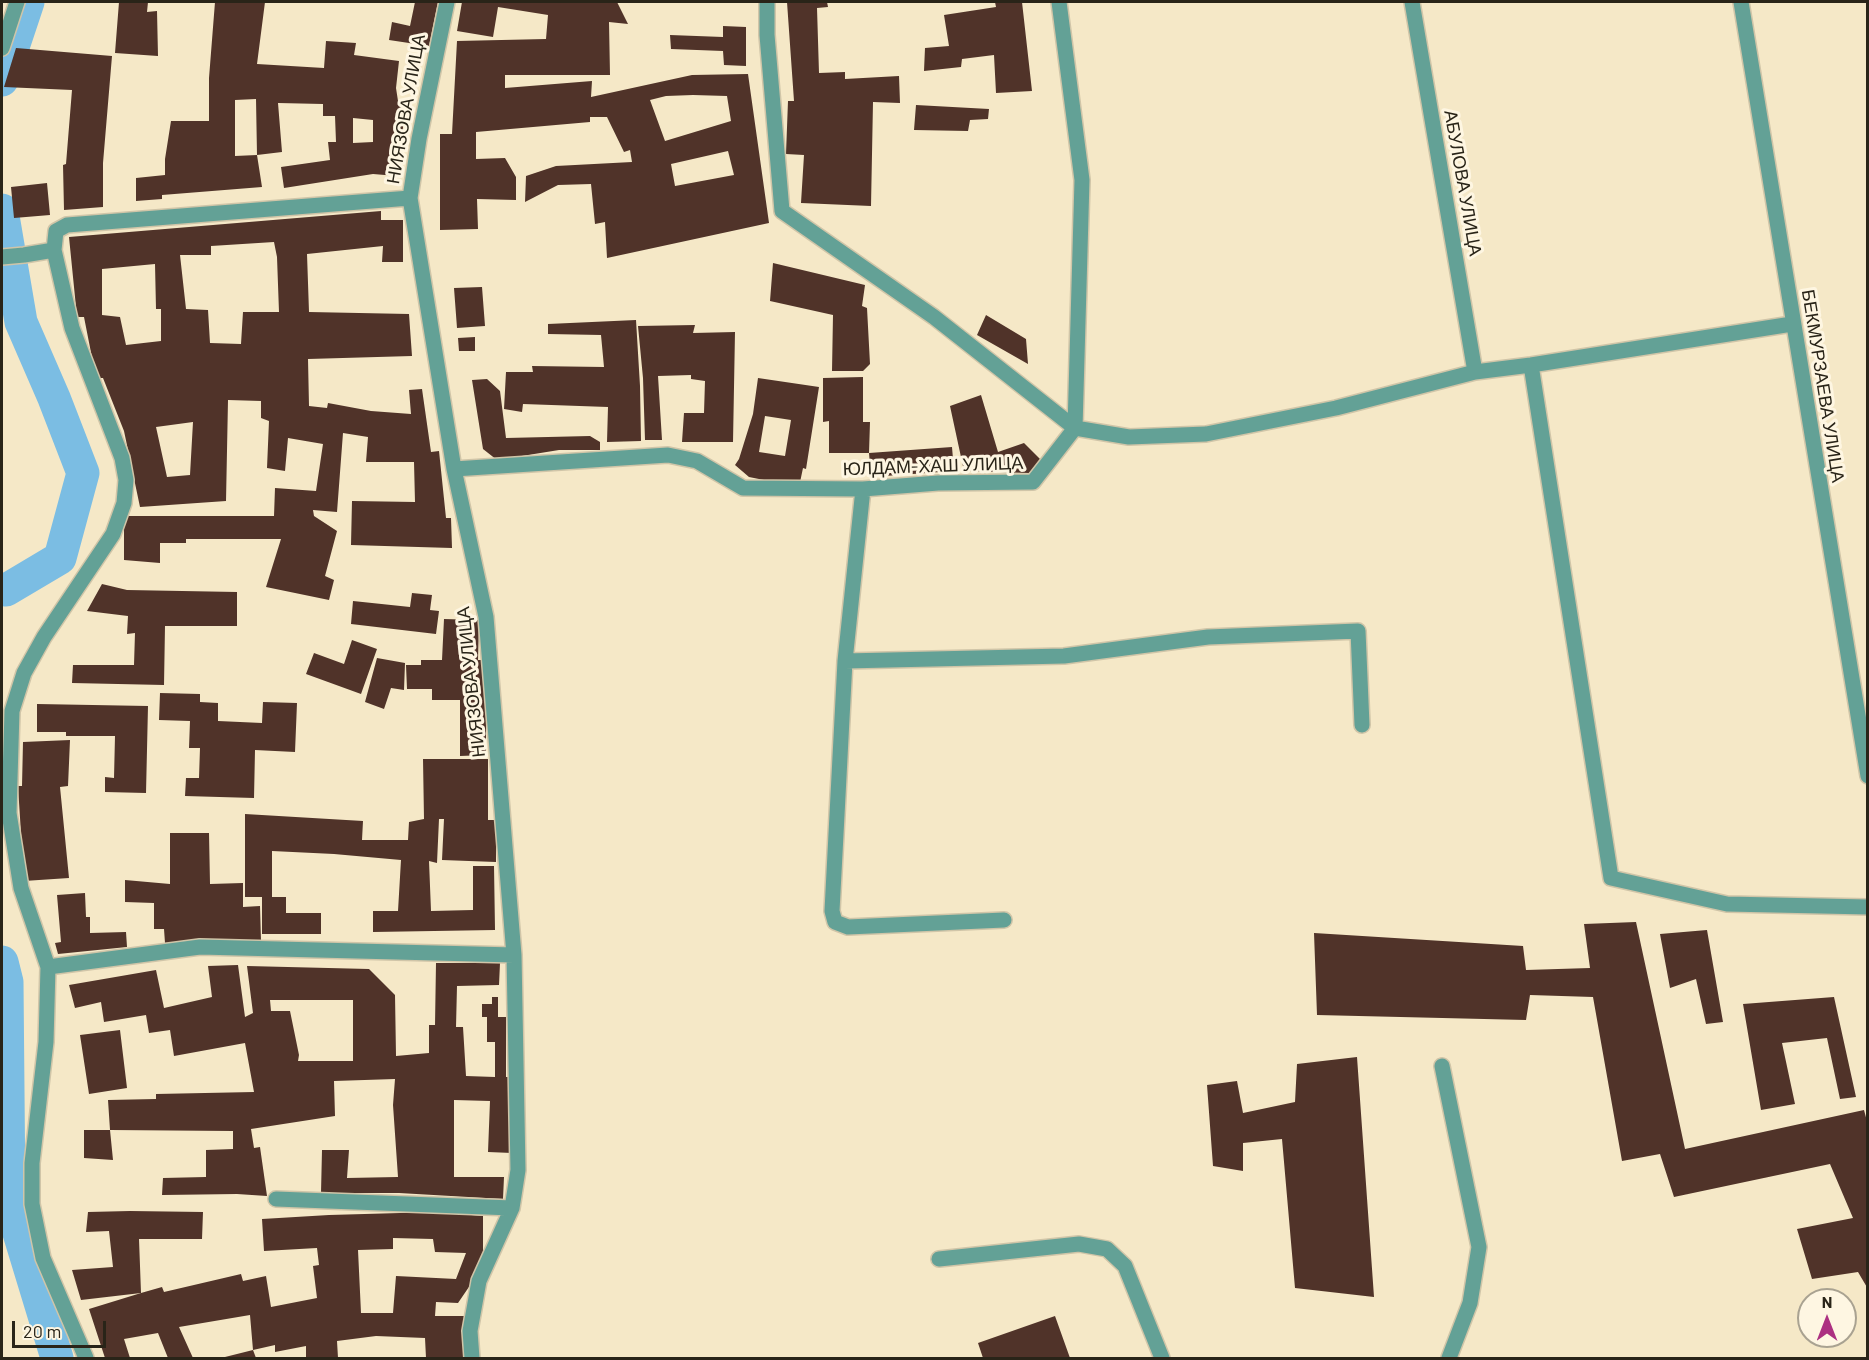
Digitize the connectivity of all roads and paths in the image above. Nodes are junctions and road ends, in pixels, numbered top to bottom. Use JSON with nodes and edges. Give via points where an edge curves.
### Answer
{"nodes":[{"id":1,"x":17,"y":2,"type":"edge"},
{"id":2,"x":447,"y":2,"type":"edge"},
{"id":3,"x":767,"y":2,"type":"edge"},
{"id":4,"x":1059,"y":2,"type":"edge"},
{"id":5,"x":1412,"y":2,"type":"edge"},
{"id":6,"x":1741,"y":2,"type":"edge"},
{"id":7,"x":2,"y":48,"type":"edge"},
{"id":8,"x":410,"y":198,"type":"junction"},
{"id":9,"x":54,"y":250,"type":"junction"},
{"id":10,"x":2,"y":257,"type":"edge"},
{"id":11,"x":1792,"y":324,"type":"junction"},
{"id":12,"x":1531,"y":365,"type":"junction"},
{"id":13,"x":1475,"y":372,"type":"junction"},
{"id":14,"x":1075,"y":428,"type":"junction"},
{"id":15,"x":454,"y":469,"type":"junction"},
{"id":16,"x":863,"y":489,"type":"junction"},
{"id":17,"x":845,"y":661,"type":"junction"},
{"id":18,"x":1362,"y":725,"type":"dead end"},
{"id":19,"x":1868,"y":776,"type":"edge"},
{"id":20,"x":5,"y":813,"type":"edge"},
{"id":21,"x":1868,"y":907,"type":"edge"},
{"id":22,"x":1004,"y":920,"type":"dead end"},
{"id":23,"x":514,"y":955,"type":"junction"},
{"id":24,"x":48,"y":967,"type":"junction"},
{"id":25,"x":1442,"y":1066,"type":"dead end"},
{"id":26,"x":276,"y":1199,"type":"dead end"},
{"id":27,"x":512,"y":1208,"type":"junction"},
{"id":28,"x":939,"y":1259,"type":"dead end"},
{"id":29,"x":86,"y":1359,"type":"edge"},
{"id":30,"x":472,"y":1359,"type":"edge"},
{"id":31,"x":1162,"y":1359,"type":"edge"},
{"id":32,"x":1449,"y":1359,"type":"edge"}],
"edges":[{"from":1,"to":7,"type":"street"},
{"from":2,"to":8,"type":"street","name":"НИЯЗОВА УЛИЦА"},
{"from":3,"to":14,"type":"street","via":[[782,212],[934,317]]},
{"from":4,"to":14,"type":"street","via":[[1082,180]]},
{"from":5,"to":13,"type":"street","name":"АБУЛОВА УЛИЦА"},
{"from":6,"to":11,"type":"street","name":"БЕКМУРЗАЕВА УЛИЦА"},
{"from":8,"to":9,"type":"street","via":[[67,225],[56,231]]},
{"from":8,"to":15,"type":"street","name":"НИЯЗОВА УЛИЦА"},
{"from":9,"to":10,"type":"street"},
{"from":9,"to":20,"type":"street","via":[[72,328],[122,458],[126,480],[124,503],[113,534],[24,673],[12,711]]},
{"from":11,"to":12,"type":"street"},
{"from":11,"to":19,"type":"street","name":"БЕКМУРЗАЕВА УЛИЦА"},
{"from":12,"to":13,"type":"street"},
{"from":12,"to":21,"type":"street","via":[[1611,878],[1726,904]]},
{"from":13,"to":14,"type":"street","via":[[1336,408],[1206,434],[1130,437]]},
{"from":14,"to":16,"type":"street","name":"ЮЛДАМ-ХАШ УЛИЦА","via":[[1033,482]]},
{"from":15,"to":16,"type":"street","name":"ЮЛДАМ-ХАШ УЛИЦА","via":[[668,455],[697,461],[743,488]]},
{"from":15,"to":23,"type":"street","name":"НИЯЗОВА УЛИЦА","via":[[486,617]]},
{"from":16,"to":17,"type":"street"},
{"from":17,"to":18,"type":"street","via":[[1064,656],[1208,637],[1358,630]]},
{"from":17,"to":22,"type":"street","via":[[832,911],[835,922],[848,927]]},
{"from":20,"to":24,"type":"street","via":[[21,888]]},
{"from":23,"to":24,"type":"street","via":[[200,947]]},
{"from":23,"to":27,"type":"street","name":"НИЯЗОВА УЛИЦА","via":[[518,1170]]},
{"from":24,"to":29,"type":"street","via":[[46,1042],[32,1163],[32,1204],[43,1258]]},
{"from":25,"to":32,"type":"street","via":[[1479,1246],[1470,1303]]},
{"from":26,"to":27,"type":"street"},
{"from":27,"to":30,"type":"street","name":"НИЯЗОВА УЛИЦА","via":[[479,1281],[470,1331]]},
{"from":28,"to":31,"type":"street","via":[[1079,1244],[1107,1249],[1125,1266]]}]}
